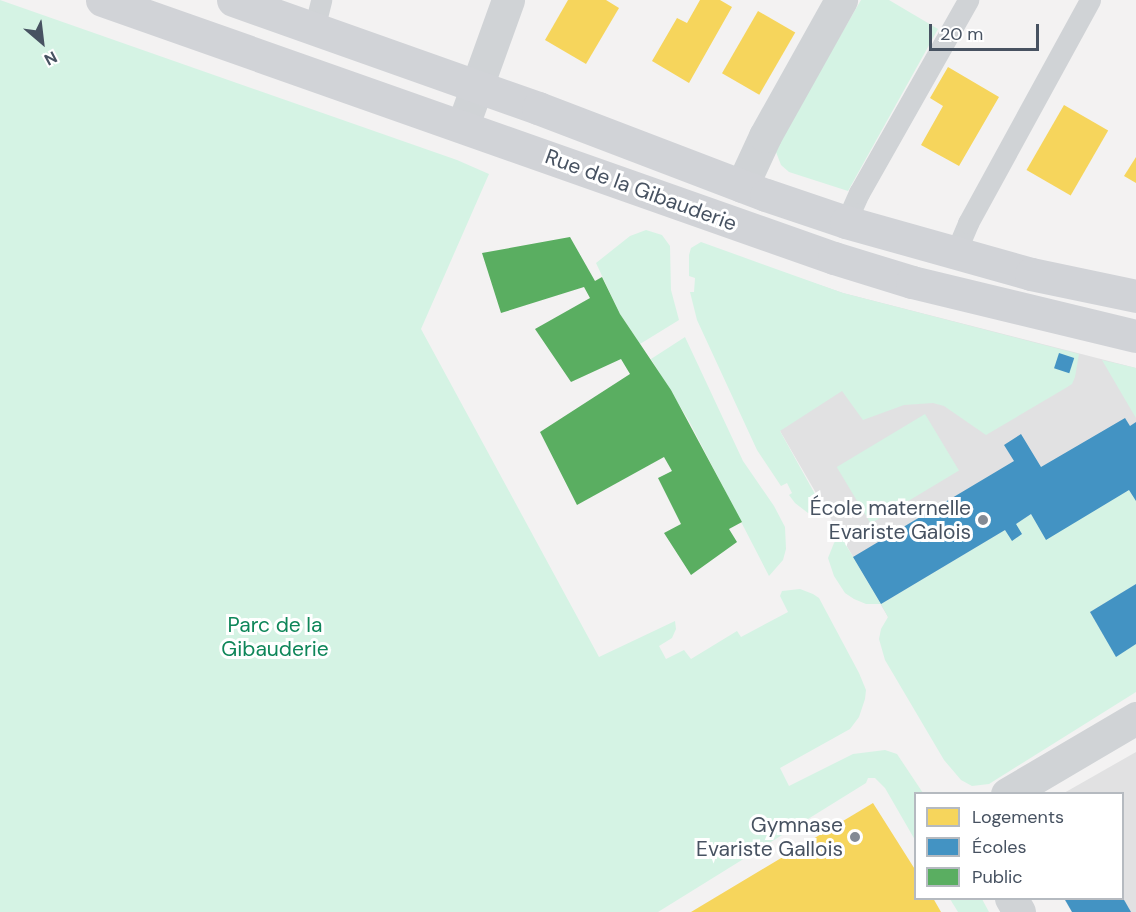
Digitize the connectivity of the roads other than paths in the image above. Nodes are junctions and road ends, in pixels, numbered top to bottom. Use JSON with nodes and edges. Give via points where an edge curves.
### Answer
{"nodes":[{"id":1,"x":102,"y":0,"type":"edge"},
{"id":2,"x":233,"y":0,"type":"edge"},
{"id":3,"x":508,"y":0,"type":"edge"},
{"id":4,"x":841,"y":0,"type":"edge"},
{"id":5,"x":968,"y":0,"type":"edge"},
{"id":6,"x":1090,"y":0,"type":"edge"},
{"id":7,"x":317,"y":14,"type":"edge"},
{"id":8,"x":154,"y":18,"type":"junction"},
{"id":9,"x":476,"y":86,"type":"junction"},
{"id":10,"x":463,"y":125,"type":"junction"},
{"id":11,"x":742,"y":186,"type":"junction"},
{"id":12,"x":846,"y":222,"type":"junction"},
{"id":13,"x":955,"y":254,"type":"junction"},
{"id":14,"x":1136,"y":296,"type":"edge"},
{"id":15,"x":1136,"y":336,"type":"edge"},
{"id":16,"x":1136,"y":718,"type":"edge"},
{"id":17,"x":1010,"y":792,"type":"edge"}],
"edges":[{"from":1,"to":8,"type":"street","name":"Rue de la Gibauderie"},
{"from":2,"to":7,"type":"street","name":"Rue de la Gibauderie"},
{"from":3,"to":9,"type":"street"},
{"from":4,"to":11,"type":"street","via":[[765,136]]},
{"from":5,"to":12,"type":"lane"},
{"from":6,"to":13,"type":"lane","via":[[968,223]]},
{"from":7,"to":9,"type":"street","name":"Rue de la Gibauderie"},
{"from":8,"to":9,"type":"street","name":"Rue de la Gibauderie","via":[[202,21],[247,32],[447,102],[462,100]]},
{"from":8,"to":10,"type":"street","name":"Rue de la Gibauderie"},
{"from":9,"to":10,"type":"street"},
{"from":9,"to":11,"type":"street","name":"Rue de la Gibauderie"},
{"from":10,"to":15,"type":"street","name":"Rue de la Gibauderie","via":[[834,258],[912,282]]},
{"from":11,"to":12,"type":"street","name":"Rue de la Gibauderie"},
{"from":12,"to":13,"type":"street","name":"Rue de la Gibauderie"},
{"from":13,"to":14,"type":"street","name":"Rue de la Gibauderie"},
{"from":16,"to":17,"type":"street"}]}
